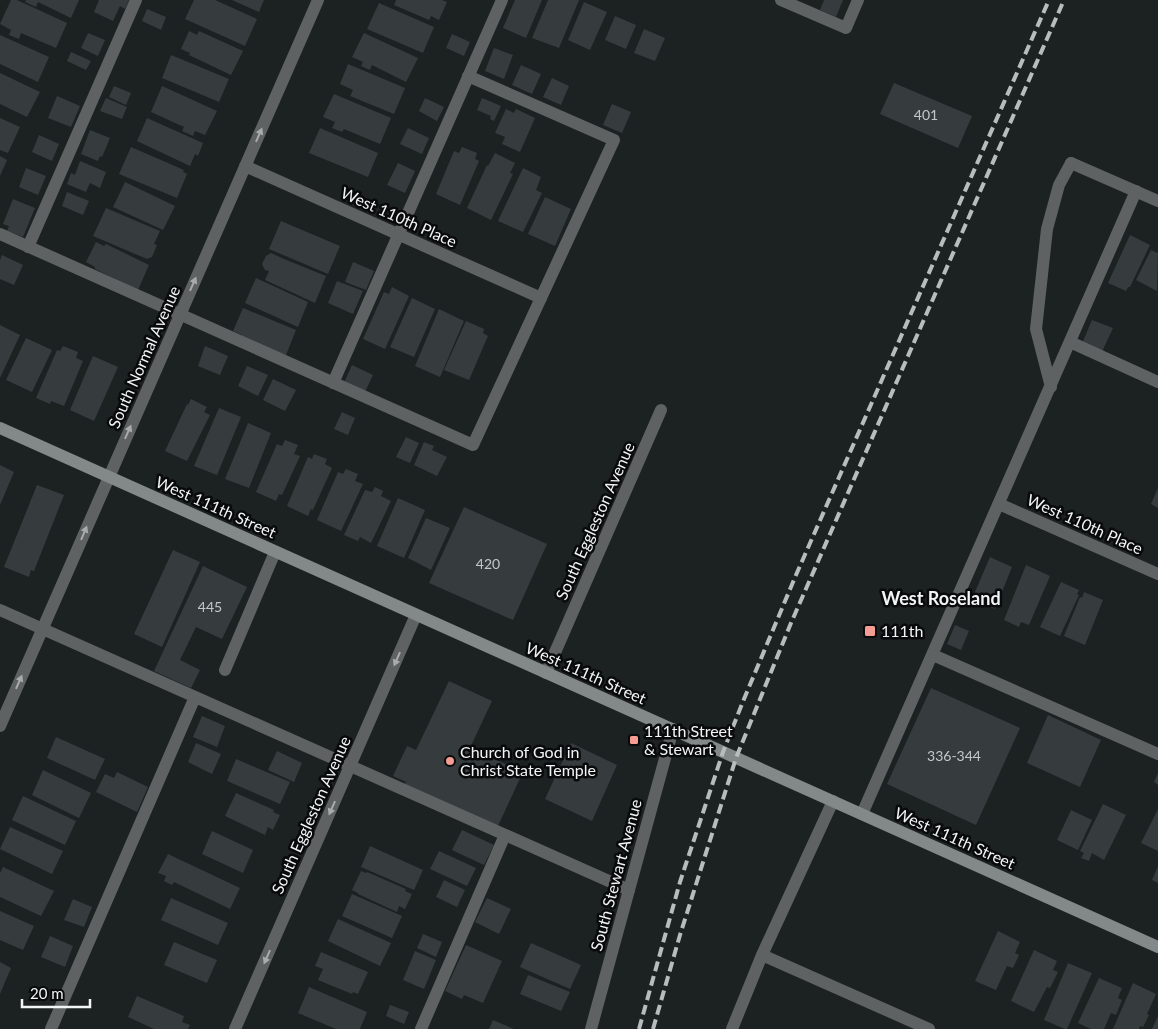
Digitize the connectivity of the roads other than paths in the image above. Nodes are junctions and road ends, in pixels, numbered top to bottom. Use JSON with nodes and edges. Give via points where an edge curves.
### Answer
{"nodes":[{"id":1,"x":136,"y":0,"type":"edge"},
{"id":2,"x":318,"y":0,"type":"edge"},
{"id":3,"x":502,"y":0,"type":"edge"},
{"id":4,"x":781,"y":0,"type":"edge"},
{"id":5,"x":858,"y":0,"type":"edge"},
{"id":6,"x":468,"y":76,"type":"junction"},
{"id":7,"x":245,"y":166,"type":"junction"},
{"id":8,"x":1136,"y":191,"type":"junction"},
{"id":9,"x":1158,"y":201,"type":"edge"},
{"id":10,"x":0,"y":234,"type":"edge"},
{"id":11,"x":399,"y":235,"type":"junction"},
{"id":12,"x":28,"y":247,"type":"junction"},
{"id":13,"x":541,"y":298,"type":"junction"},
{"id":14,"x":180,"y":315,"type":"junction"},
{"id":15,"x":1070,"y":342,"type":"junction"},
{"id":16,"x":1158,"y":382,"type":"edge"},
{"id":17,"x":334,"y":383,"type":"junction"},
{"id":18,"x":1050,"y":386,"type":"junction"},
{"id":19,"x":661,"y":410,"type":"dead end"},
{"id":20,"x":0,"y":428,"type":"edge"},
{"id":21,"x":109,"y":477,"type":"junction"},
{"id":22,"x":999,"y":504,"type":"junction"},
{"id":23,"x":275,"y":552,"type":"junction"},
{"id":24,"x":1158,"y":574,"type":"edge"},
{"id":25,"x":0,"y":610,"type":"edge"},
{"id":26,"x":416,"y":615,"type":"junction"},
{"id":27,"x":42,"y":629,"type":"junction"},
{"id":28,"x":933,"y":655,"type":"junction"},
{"id":29,"x":225,"y":670,"type":"dead end"},
{"id":30,"x":546,"y":673,"type":"junction"},
{"id":31,"x":195,"y":697,"type":"junction"},
{"id":32,"x":0,"y":726,"type":"edge"},
{"id":33,"x":673,"y":729,"type":"junction"},
{"id":34,"x":1158,"y":754,"type":"edge"},
{"id":35,"x":350,"y":766,"type":"junction"},
{"id":36,"x":833,"y":801,"type":"junction"},
{"id":37,"x":862,"y":814,"type":"junction"},
{"id":38,"x":505,"y":835,"type":"junction"},
{"id":39,"x":629,"y":890,"type":"junction"},
{"id":40,"x":1158,"y":947,"type":"edge"},
{"id":41,"x":762,"y":955,"type":"junction"},
{"id":42,"x":51,"y":1029,"type":"edge"},
{"id":43,"x":236,"y":1029,"type":"edge"},
{"id":44,"x":421,"y":1029,"type":"edge"},
{"id":45,"x":591,"y":1029,"type":"edge"},
{"id":46,"x":732,"y":1029,"type":"edge"},
{"id":47,"x":929,"y":1029,"type":"edge"}],
"edges":[{"from":1,"to":12,"type":"street"},
{"from":7,"to":2,"type":"street","name":"South Normal Avenue","one_way":true},
{"from":3,"to":6,"type":"street"},
{"from":4,"to":5,"type":"street","via":[[846,28]]},
{"from":6,"to":11,"type":"street"},
{"from":6,"to":13,"type":"street","via":[[614,140]]},
{"from":7,"to":11,"type":"street","name":"West 110th Place"},
{"from":14,"to":7,"type":"street","name":"South Normal Avenue","one_way":true},
{"from":8,"to":9,"type":"street"},
{"from":8,"to":15,"type":"street"},
{"from":8,"to":18,"type":"street","via":[[1071,163],[1059,185],[1047,229],[1036,329]]},
{"from":10,"to":12,"type":"street"},
{"from":11,"to":13,"type":"street","name":"West 110th Place"},
{"from":11,"to":17,"type":"street"},
{"from":12,"to":14,"type":"street"},
{"from":13,"to":17,"type":"street","via":[[473,445]]},
{"from":14,"to":17,"type":"street"},
{"from":21,"to":14,"type":"street","name":"South Normal Avenue","one_way":true},
{"from":15,"to":16,"type":"street"},
{"from":15,"to":18,"type":"street"},
{"from":18,"to":22,"type":"street"},
{"from":19,"to":30,"type":"street","name":"South Eggleston Avenue"},
{"from":20,"to":21,"type":"main road","name":"West 111th Street"},
{"from":21,"to":23,"type":"main road","name":"West 111th Street"},
{"from":27,"to":21,"type":"street","name":"South Normal Avenue","one_way":true},
{"from":22,"to":24,"type":"street","name":"West 110th Place"},
{"from":22,"to":28,"type":"street"},
{"from":23,"to":26,"type":"main road","name":"West 111th Street"},
{"from":23,"to":29,"type":"street"},
{"from":25,"to":27,"type":"street"},
{"from":26,"to":30,"type":"main road","name":"West 111th Street"},
{"from":26,"to":35,"type":"street","name":"South Eggleston Avenue","one_way":true},
{"from":27,"to":31,"type":"street"},
{"from":32,"to":27,"type":"street","name":"South Normal Avenue","one_way":true},
{"from":28,"to":34,"type":"street"},
{"from":28,"to":37,"type":"street"},
{"from":30,"to":33,"type":"main road","name":"West 111th Street"},
{"from":31,"to":35,"type":"street"},
{"from":31,"to":42,"type":"street"},
{"from":33,"to":36,"type":"main road","name":"West 111th Street"},
{"from":33,"to":39,"type":"street","name":"South Stewart Avenue"},
{"from":35,"to":38,"type":"street"},
{"from":35,"to":43,"type":"street","name":"South Eggleston Avenue","one_way":true},
{"from":36,"to":37,"type":"main road","name":"West 111th Street"},
{"from":36,"to":41,"type":"street"},
{"from":37,"to":40,"type":"main road","name":"West 111th Street"},
{"from":38,"to":39,"type":"street"},
{"from":38,"to":44,"type":"street"},
{"from":39,"to":45,"type":"street","name":"South Stewart Avenue"},
{"from":41,"to":46,"type":"street"},
{"from":41,"to":47,"type":"street"}]}
